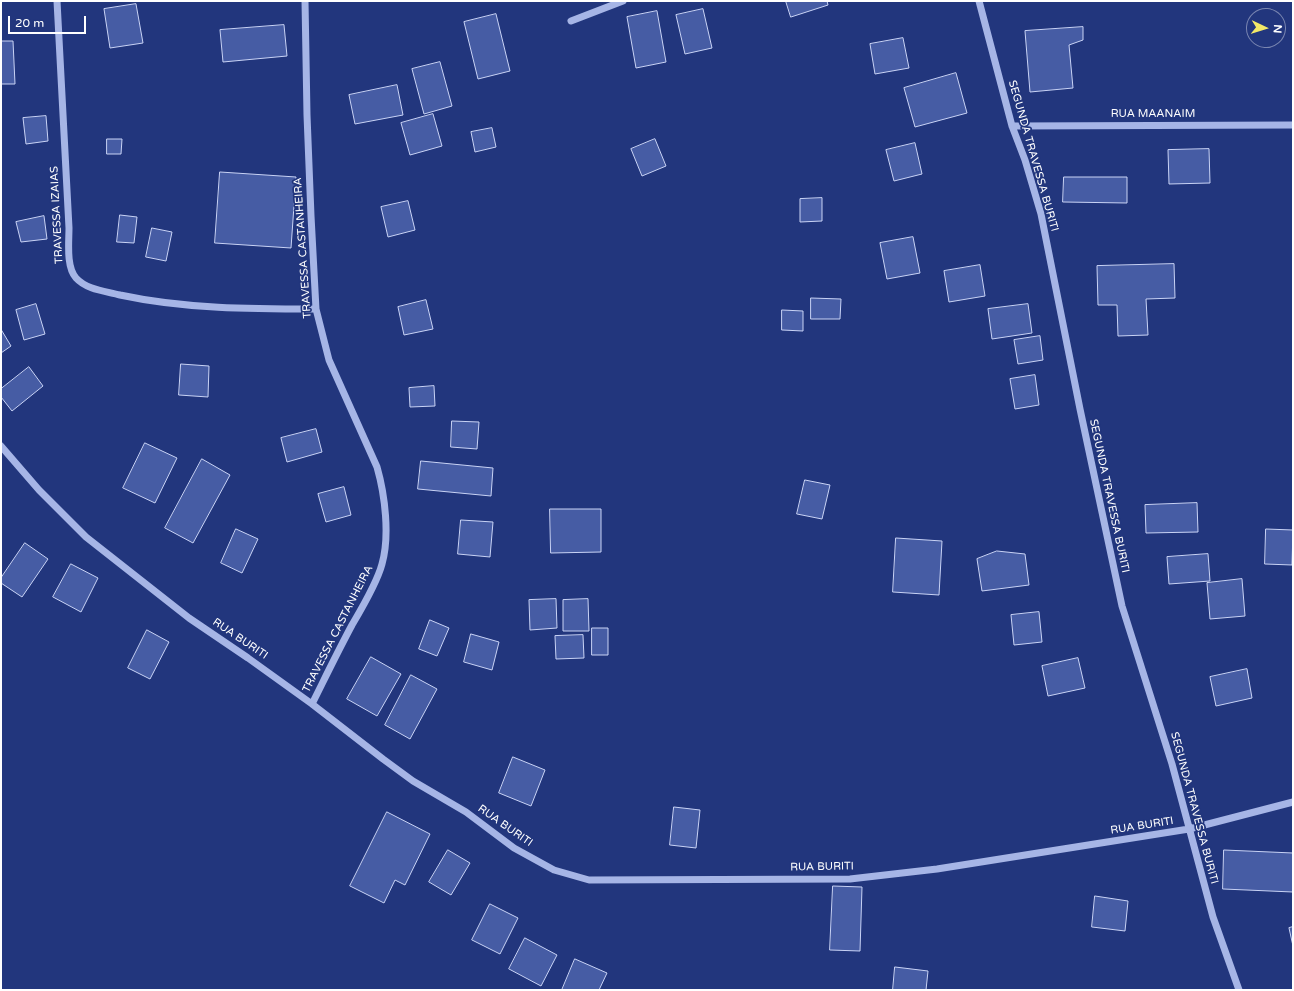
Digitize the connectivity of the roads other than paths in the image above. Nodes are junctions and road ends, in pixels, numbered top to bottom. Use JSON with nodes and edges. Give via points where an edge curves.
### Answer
{"nodes":[{"id":1,"x":57,"y":1,"type":"edge"},
{"id":2,"x":305,"y":1,"type":"edge"},
{"id":3,"x":623,"y":1,"type":"edge"},
{"id":4,"x":979,"y":1,"type":"edge"},
{"id":5,"x":571,"y":21,"type":"dead end"},
{"id":6,"x":1293,"y":125,"type":"edge"},
{"id":7,"x":1012,"y":126,"type":"junction"},
{"id":8,"x":316,"y":309,"type":"junction"},
{"id":9,"x":1,"y":446,"type":"edge"},
{"id":10,"x":312,"y":704,"type":"junction"},
{"id":11,"x":1293,"y":802,"type":"edge"},
{"id":12,"x":1189,"y":829,"type":"junction"},
{"id":13,"x":1239,"y":990,"type":"edge"}],
"edges":[{"from":1,"to":8,"type":"street","name":"TRAVESSA IZAIAS","via":[[70,261],[71,270],[76,278],[96,289],[146,301],[232,309]]},
{"from":2,"to":8,"type":"street","name":"TRAVESSA CASTANHEIRA","via":[[310,208]]},
{"from":3,"to":5,"type":"street"},
{"from":4,"to":7,"type":"street","name":"SEGUNDA TRAVESSA BURITI"},
{"from":6,"to":7,"type":"street","name":"RUA MAANAIM"},
{"from":7,"to":12,"type":"street","name":"SEGUNDA TRAVESSA BURITI","via":[[1041,214],[1068,356],[1122,606],[1172,764]]},
{"from":8,"to":10,"type":"street","name":"TRAVESSA CASTANHEIRA","via":[[329,360],[377,467],[383,497],[385,550],[382,566],[375,581]]},
{"from":9,"to":10,"type":"street","name":"RUA BURITI","via":[[86,538],[189,618]]},
{"from":10,"to":12,"type":"street","name":"RUA BURITI","via":[[389,764],[466,812],[514,848],[554,870],[589,880],[850,878],[937,869]]},
{"from":11,"to":12,"type":"street","name":"RUA BURITI"},
{"from":12,"to":13,"type":"street","name":"SEGUNDA TRAVESSA BURITI","via":[[1213,917]]}]}
